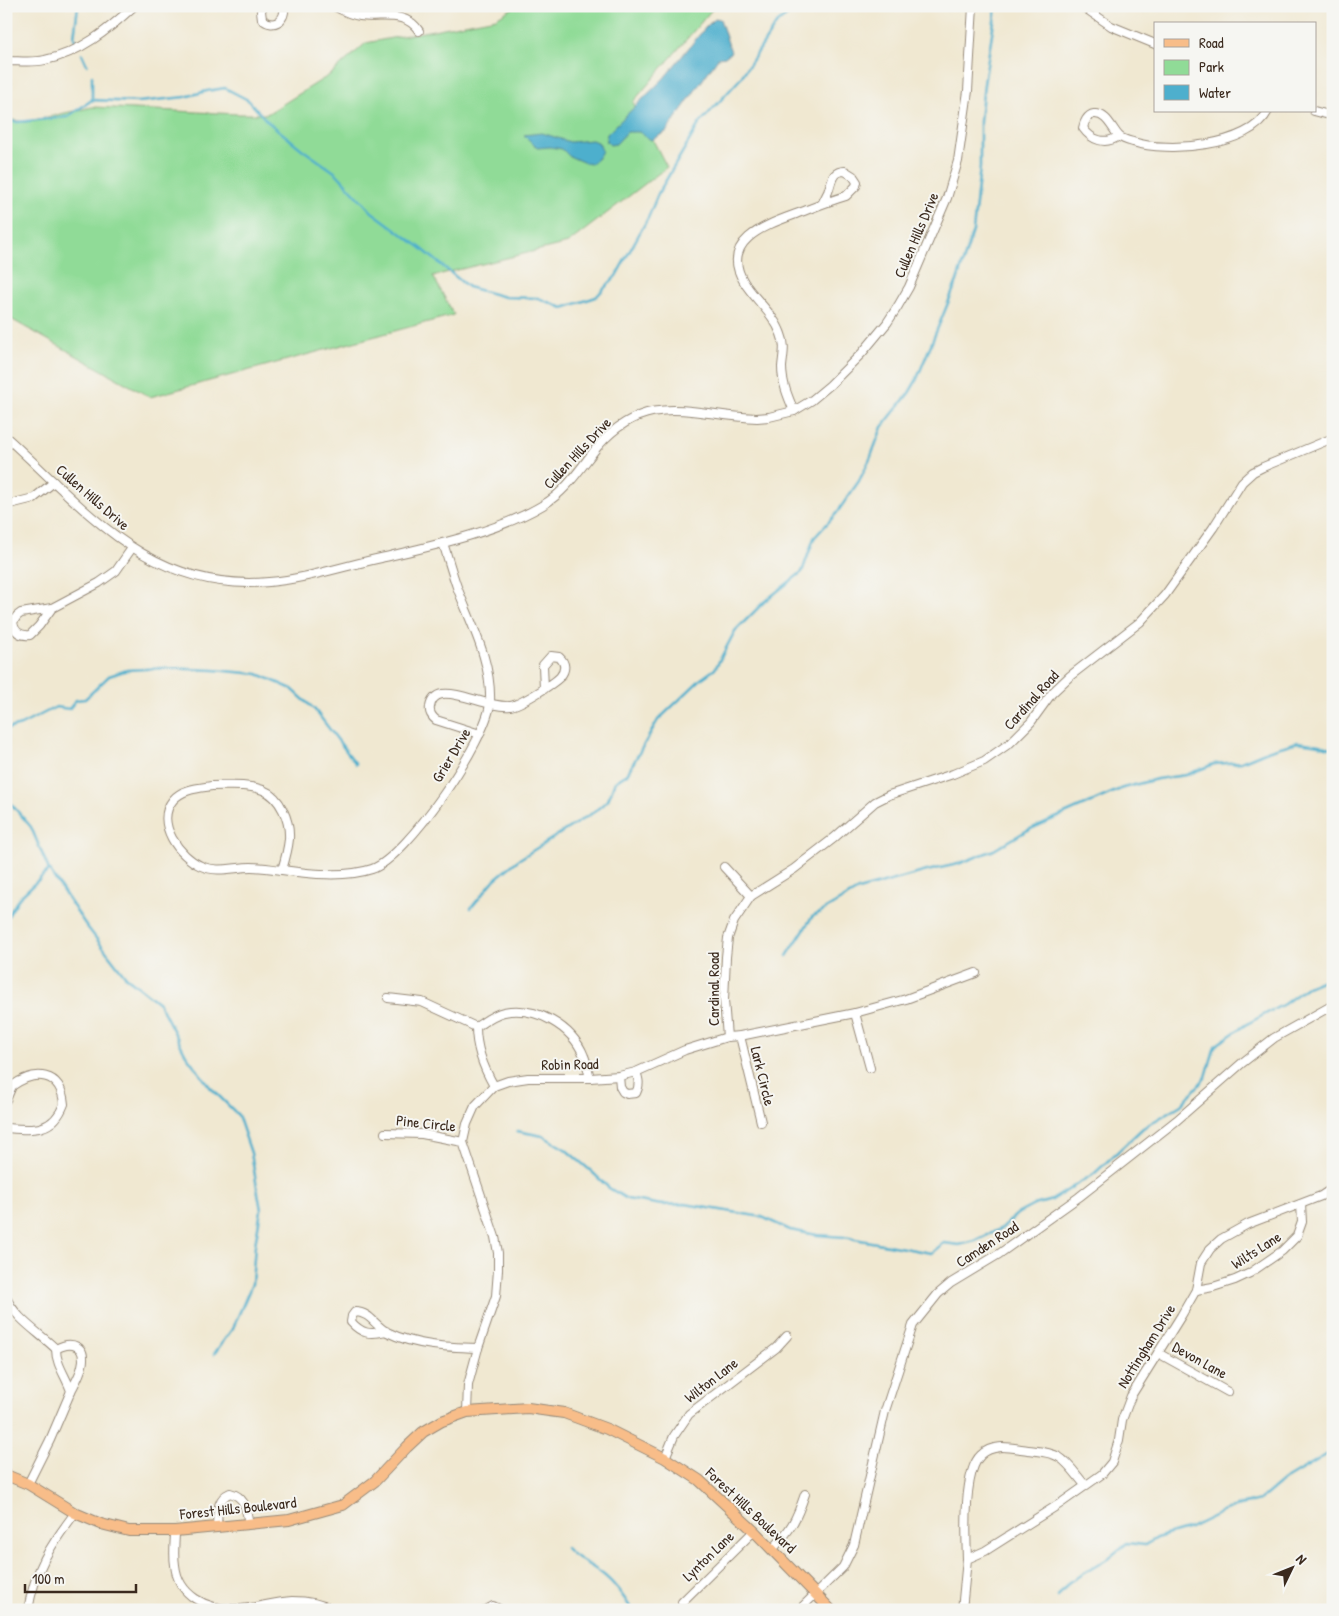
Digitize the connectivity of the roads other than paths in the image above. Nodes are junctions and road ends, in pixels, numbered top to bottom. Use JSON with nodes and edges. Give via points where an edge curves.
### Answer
{"nodes":[{"id":1,"x":134,"y":6,"type":"edge"},
{"id":2,"x":263,"y":6,"type":"edge"},
{"id":3,"x":284,"y":6,"type":"edge"},
{"id":4,"x":334,"y":6,"type":"edge"},
{"id":5,"x":973,"y":6,"type":"edge"},
{"id":6,"x":1082,"y":6,"type":"edge"},
{"id":7,"x":419,"y":30,"type":"dead end"},
{"id":8,"x":1154,"y":44,"type":"edge"},
{"id":9,"x":6,"y":61,"type":"edge"},
{"id":10,"x":1268,"y":112,"type":"edge"},
{"id":11,"x":1316,"y":112,"type":"edge"},
{"id":12,"x":1333,"y":116,"type":"edge"},
{"id":13,"x":1119,"y":136,"type":"junction"},
{"id":14,"x":822,"y":204,"type":"junction"},
{"id":15,"x":794,"y":411,"type":"junction"},
{"id":16,"x":6,"y":437,"type":"edge"},
{"id":17,"x":1333,"y":438,"type":"edge"},
{"id":18,"x":54,"y":482,"type":"junction"},
{"id":19,"x":6,"y":505,"type":"edge"},
{"id":20,"x":443,"y":543,"type":"junction"},
{"id":21,"x":132,"y":548,"type":"junction"},
{"id":22,"x":52,"y":608,"type":"junction"},
{"id":23,"x":544,"y":689,"type":"dead end"},
{"id":24,"x":490,"y":704,"type":"junction"},
{"id":25,"x":480,"y":734,"type":"junction"},
{"id":26,"x":724,"y":867,"type":"dead end"},
{"id":27,"x":282,"y":870,"type":"junction"},
{"id":28,"x":752,"y":896,"type":"junction"},
{"id":29,"x":976,"y":973,"type":"dead end"},
{"id":30,"x":388,"y":998,"type":"dead end"},
{"id":31,"x":1333,"y":1005,"type":"edge"},
{"id":32,"x":855,"y":1013,"type":"junction"},
{"id":33,"x":476,"y":1027,"type":"junction"},
{"id":34,"x":740,"y":1036,"type":"junction"},
{"id":35,"x":727,"y":1037,"type":"junction"},
{"id":36,"x":870,"y":1068,"type":"dead end"},
{"id":37,"x":636,"y":1072,"type":"junction"},
{"id":38,"x":618,"y":1076,"type":"junction"},
{"id":39,"x":590,"y":1078,"type":"junction"},
{"id":40,"x":494,"y":1086,"type":"junction"},
{"id":41,"x":6,"y":1100,"type":"edge"},
{"id":42,"x":761,"y":1122,"type":"dead end"},
{"id":43,"x":6,"y":1128,"type":"edge"},
{"id":44,"x":385,"y":1133,"type":"dead end"},
{"id":45,"x":463,"y":1142,"type":"junction"},
{"id":46,"x":1333,"y":1188,"type":"edge"},
{"id":47,"x":1301,"y":1204,"type":"junction"},
{"id":48,"x":1196,"y":1290,"type":"junction"},
{"id":49,"x":6,"y":1297,"type":"edge"},
{"id":50,"x":386,"y":1331,"type":"dead end"},
{"id":51,"x":787,"y":1336,"type":"dead end"},
{"id":52,"x":478,"y":1348,"type":"junction"},
{"id":53,"x":56,"y":1349,"type":"junction"},
{"id":54,"x":1158,"y":1353,"type":"junction"},
{"id":55,"x":71,"y":1391,"type":"junction"},
{"id":56,"x":1228,"y":1392,"type":"dead end"},
{"id":57,"x":467,"y":1412,"type":"junction"},
{"id":58,"x":665,"y":1458,"type":"junction"},
{"id":59,"x":6,"y":1475,"type":"edge"},
{"id":60,"x":28,"y":1484,"type":"junction"},
{"id":61,"x":1085,"y":1485,"type":"junction"},
{"id":62,"x":805,"y":1494,"type":"dead end"},
{"id":63,"x":75,"y":1513,"type":"junction"},
{"id":64,"x":249,"y":1524,"type":"junction"},
{"id":65,"x":217,"y":1527,"type":"junction"},
{"id":66,"x":175,"y":1531,"type":"junction"},
{"id":67,"x":754,"y":1531,"type":"junction"},
{"id":68,"x":772,"y":1550,"type":"junction"},
{"id":69,"x":967,"y":1559,"type":"junction"},
{"id":70,"x":816,"y":1595,"type":"junction"},
{"id":71,"x":682,"y":1602,"type":"dead end"},
{"id":72,"x":28,"y":1610,"type":"edge"},
{"id":73,"x":333,"y":1610,"type":"edge"},
{"id":74,"x":486,"y":1610,"type":"edge"},
{"id":75,"x":501,"y":1610,"type":"edge"},
{"id":76,"x":799,"y":1610,"type":"edge"},
{"id":77,"x":832,"y":1610,"type":"edge"},
{"id":78,"x":962,"y":1610,"type":"edge"}],
"edges":[{"from":1,"to":9,"type":"street","via":[[83,47],[70,53],[44,60]]},
{"from":2,"to":3,"type":"street","via":[[260,11],[262,19],[274,24],[284,16]]},
{"from":4,"to":7,"type":"street","via":[[354,16],[411,20]]},
{"from":5,"to":15,"type":"street","name":"Cullen Hills Drive","via":[[968,91],[958,161],[947,198],[912,280],[895,312],[862,353],[830,385]]},
{"from":6,"to":8,"type":"street","via":[[1111,26]]},
{"from":10,"to":13,"type":"street","via":[[1264,120],[1227,140],[1173,148],[1154,147]]},
{"from":11,"to":12,"type":"street"},
{"from":13,"to":13,"type":"street","via":[[1100,115],[1089,116],[1084,123],[1087,134],[1098,140],[1114,140]]},
{"from":14,"to":14,"type":"street","via":[[852,191],[857,182],[853,176],[845,171],[836,172]]},
{"from":14,"to":15,"type":"street","via":[[757,230],[742,245],[736,259],[743,282],[777,324],[785,343],[783,379]]},
{"from":15,"to":20,"type":"street","name":"Cullen Hills Drive","via":[[757,418],[671,409],[637,416],[605,440],[551,501],[517,518]]},
{"from":16,"to":18,"type":"street","name":"Cullen Hills Drive"},
{"from":17,"to":28,"type":"street","name":"Cardinal Road","via":[[1263,467],[1242,482],[1165,595],[1140,622],[1052,693],[1031,722],[1010,743],[984,761],[875,802],[794,869]]},
{"from":18,"to":19,"type":"street","via":[[34,498]]},
{"from":18,"to":21,"type":"street","name":"Cullen Hills Drive","via":[[92,518]]},
{"from":20,"to":21,"type":"street","name":"Cullen Hills Drive","via":[[287,580],[250,583],[215,581],[192,575],[170,568]]},
{"from":20,"to":24,"type":"street","name":"Grier Drive","via":[[484,655]]},
{"from":21,"to":22,"type":"street","via":[[107,578]]},
{"from":22,"to":22,"type":"street","via":[[21,613],[12,622],[15,631],[30,635]]},
{"from":23,"to":24,"type":"street","via":[[512,706]]},
{"from":24,"to":25,"type":"street","name":"Grier Drive"},
{"from":24,"to":25,"type":"street","via":[[448,693],[437,696],[430,704],[431,716],[436,720]]},
{"from":25,"to":27,"type":"street","name":"Grier Drive","via":[[471,753],[425,820],[388,861],[373,869],[351,873]]},
{"from":26,"to":28,"type":"street"},
{"from":27,"to":27,"type":"street","name":"Grier Drive","via":[[208,868],[191,861],[177,847],[169,832],[168,811],[173,800],[195,788],[212,786],[263,790],[276,799],[287,824],[289,838]]},
{"from":28,"to":35,"type":"street","name":"Cardinal Road","via":[[734,921],[728,938],[724,1000]]},
{"from":29,"to":32,"type":"street","name":"Robin Road","via":[[906,999]]},
{"from":30,"to":33,"type":"street","via":[[422,1002]]},
{"from":31,"to":70,"type":"street","name":"Camden Road","via":[[1274,1038],[1079,1197],[938,1294],[912,1325],[884,1411],[854,1545],[843,1567]]},
{"from":32,"to":34,"type":"street","name":"Robin Road"},
{"from":32,"to":36,"type":"street"},
{"from":33,"to":39,"type":"street","via":[[504,1012],[534,1014],[551,1020],[577,1042],[585,1056]]},
{"from":33,"to":40,"type":"street","via":[[477,1046]]},
{"from":34,"to":35,"type":"street","name":"Robin Road"},
{"from":34,"to":42,"type":"street","name":"Lark Circle"},
{"from":35,"to":37,"type":"street","name":"Robin Road","via":[[685,1050]]},
{"from":37,"to":38,"type":"street","name":"Robin Road"},
{"from":37,"to":38,"type":"street","via":[[638,1088],[632,1095],[620,1088]]},
{"from":38,"to":39,"type":"street","name":"Robin Road"},
{"from":39,"to":40,"type":"street","name":"Robin Road","via":[[528,1078]]},
{"from":40,"to":45,"type":"street","name":"Robin Road","via":[[474,1106]]},
{"from":41,"to":43,"type":"street","via":[[12,1086],[29,1076],[38,1075],[54,1081],[60,1088],[64,1104],[57,1118],[43,1128]]},
{"from":44,"to":45,"type":"street","name":"Pine Circle","via":[[422,1134]]},
{"from":45,"to":52,"type":"street","via":[[498,1253],[496,1296]]},
{"from":46,"to":47,"type":"street","name":"Nottingham Drive"},
{"from":47,"to":48,"type":"street","name":"Nottingham Drive","via":[[1248,1224],[1221,1239],[1201,1263]]},
{"from":47,"to":48,"type":"street","name":"Wilts Lane","via":[[1302,1222],[1297,1236],[1282,1251],[1235,1280]]},
{"from":48,"to":54,"type":"street","name":"Nottingham Drive"},
{"from":49,"to":53,"type":"street","via":[[17,1314]]},
{"from":50,"to":52,"type":"street","via":[[440,1347]]},
{"from":51,"to":58,"type":"street","name":"Wilton Lane","via":[[776,1348],[689,1414],[674,1436]]},
{"from":52,"to":57,"type":"street","via":[[468,1385]]},
{"from":53,"to":55,"type":"street","via":[[56,1358]]},
{"from":53,"to":55,"type":"street","via":[[69,1344],[81,1350],[82,1365]]},
{"from":54,"to":56,"type":"street","name":"Devon Lane"},
{"from":54,"to":61,"type":"street","name":"Nottingham Drive","via":[[1131,1396],[1112,1462],[1102,1474]]},
{"from":55,"to":60,"type":"street"},
{"from":57,"to":58,"type":"main road","name":"Forest Hills Boulevard","via":[[528,1408],[564,1413],[607,1428]]},
{"from":57,"to":64,"type":"main road","name":"Forest Hills Boulevard","via":[[423,1432],[374,1481],[343,1504],[289,1520]]},
{"from":58,"to":67,"type":"main road","name":"Forest Hills Boulevard","via":[[699,1480]]},
{"from":59,"to":60,"type":"main road","name":"Forest Hills Boulevard"},
{"from":60,"to":63,"type":"main road","name":"Forest Hills Boulevard"},
{"from":61,"to":69,"type":"street","name":"Nottingham Drive","via":[[985,1551]]},
{"from":61,"to":69,"type":"street","via":[[1060,1458],[1051,1454],[1007,1447],[987,1450],[976,1462],[967,1499]]},
{"from":62,"to":68,"type":"street","via":[[791,1529]]},
{"from":63,"to":66,"type":"main road","name":"Forest Hills Boulevard","via":[[129,1531]]},
{"from":63,"to":72,"type":"street","via":[[42,1563]]},
{"from":64,"to":65,"type":"main road","name":"Forest Hills Boulevard"},
{"from":64,"to":65,"type":"street","via":[[246,1505],[238,1495],[230,1493],[219,1503]]},
{"from":65,"to":66,"type":"main road","name":"Forest Hills Boulevard"},
{"from":66,"to":73,"type":"street","via":[[175,1565],[180,1586],[196,1600],[235,1609],[277,1602],[310,1602]]},
{"from":67,"to":68,"type":"main road","name":"Forest Hills Boulevard"},
{"from":67,"to":71,"type":"street","name":"Lynton Lane"},
{"from":68,"to":70,"type":"main road","name":"Forest Hills Boulevard"},
{"from":69,"to":78,"type":"street"},
{"from":70,"to":76,"type":"street","name":"Camden Road"},
{"from":70,"to":77,"type":"main road","name":"Forest Hills Boulevard"},
{"from":74,"to":75,"type":"street","via":[[493,1606]]}]}
